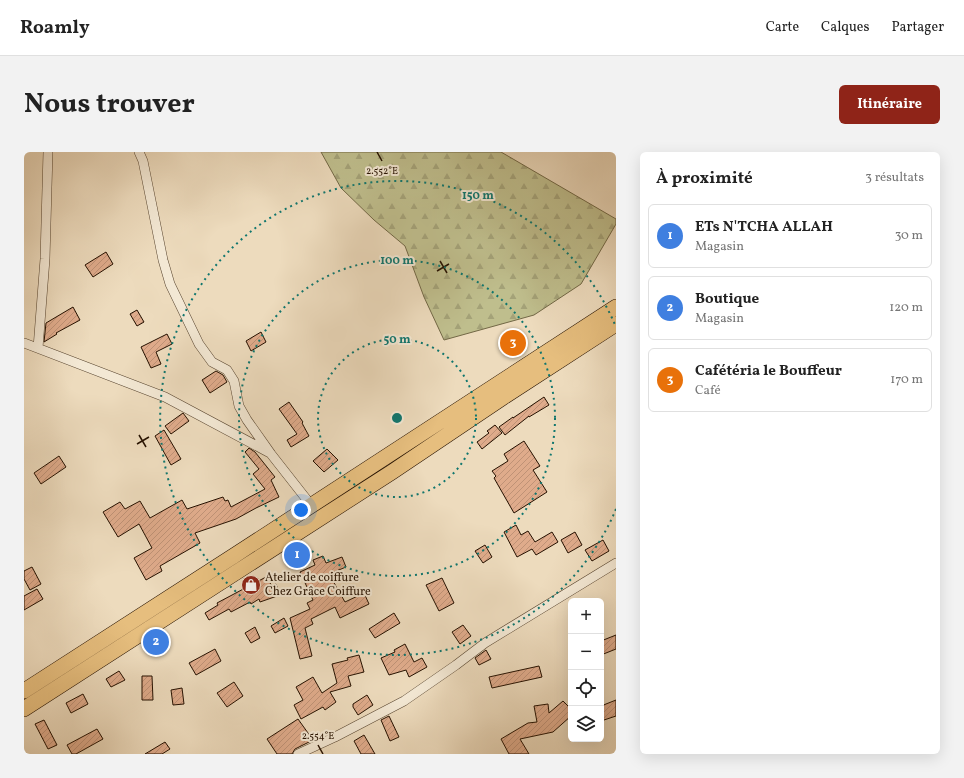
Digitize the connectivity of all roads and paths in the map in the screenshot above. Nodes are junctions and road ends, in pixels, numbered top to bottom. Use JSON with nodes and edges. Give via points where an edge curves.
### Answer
{"nodes":[{"id":1,"x":48,"y":152,"type":"edge"},
{"id":2,"x":139,"y":152,"type":"edge"},
{"id":3,"x":616,"y":307,"type":"edge"},
{"id":4,"x":616,"y":324,"type":"edge"},
{"id":5,"x":24,"y":343,"type":"edge"},
{"id":6,"x":38,"y":348,"type":"junction"},
{"id":7,"x":271,"y":454,"type":"junction"},
{"id":8,"x":311,"y":505,"type":"junction"},
{"id":9,"x":616,"y":563,"type":"edge"},
{"id":10,"x":24,"y":691,"type":"edge"},
{"id":11,"x":24,"y":709,"type":"edge"},
{"id":12,"x":298,"y":754,"type":"edge"}],
"edges":[{"from":1,"to":6,"type":"street","via":[[45,259]]},
{"from":2,"to":7,"type":"street","via":[[143,161],[162,260],[170,284],[199,344],[212,362],[227,370],[234,381],[239,406]]},
{"from":3,"to":8,"type":"main road"},
{"from":4,"to":11,"type":"main road","via":[[386,476]]},
{"from":5,"to":6,"type":"street"},
{"from":6,"to":7,"type":"street","via":[[165,397]]},
{"from":7,"to":8,"type":"street"},
{"from":8,"to":10,"type":"main road"},
{"from":9,"to":12,"type":"street","via":[[486,643],[404,701]]}]}
